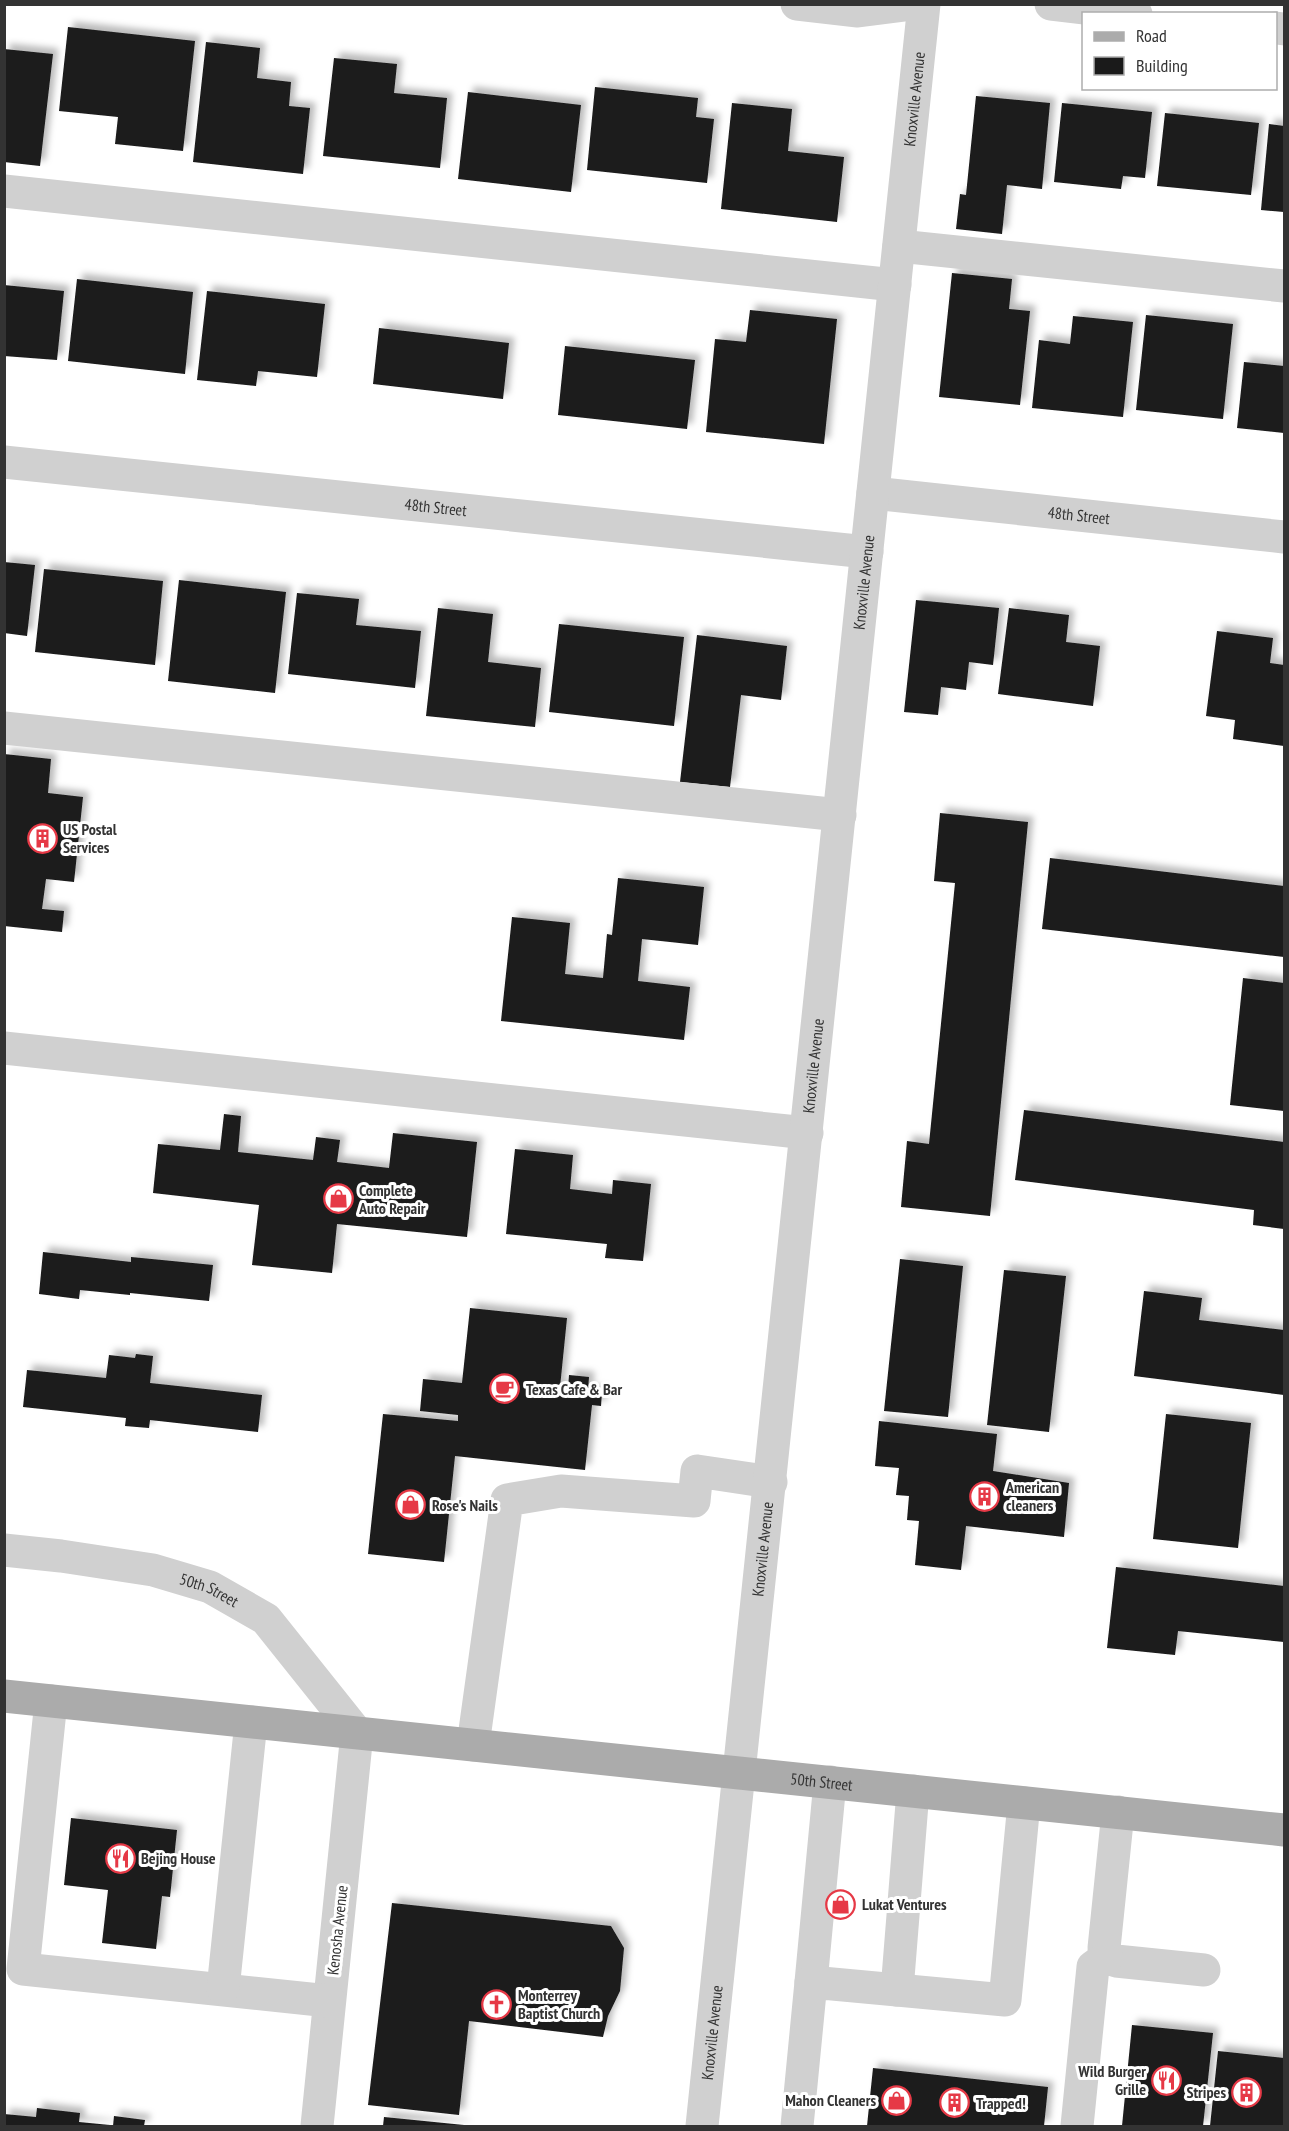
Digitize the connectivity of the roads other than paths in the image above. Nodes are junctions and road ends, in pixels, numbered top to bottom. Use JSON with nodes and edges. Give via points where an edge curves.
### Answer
{"nodes":[{"id":1,"x":797,"y":4,"type":"edge"},
{"id":2,"x":913,"y":4,"type":"edge"},
{"id":3,"x":924,"y":4,"type":"edge"},
{"id":4,"x":1051,"y":4,"type":"edge"},
{"id":5,"x":1119,"y":12,"type":"edge"},
{"id":6,"x":4,"y":191,"type":"edge"},
{"id":7,"x":899,"y":246,"type":"junction"},
{"id":8,"x":895,"y":285,"type":"junction"},
{"id":9,"x":1284,"y":286,"type":"edge"},
{"id":10,"x":4,"y":462,"type":"edge"},
{"id":11,"x":873,"y":493,"type":"junction"},
{"id":12,"x":1284,"y":537,"type":"edge"},
{"id":13,"x":867,"y":552,"type":"junction"},
{"id":14,"x":4,"y":728,"type":"edge"},
{"id":15,"x":840,"y":815,"type":"junction"},
{"id":16,"x":4,"y":1048,"type":"edge"},
{"id":17,"x":807,"y":1133,"type":"junction"},
{"id":18,"x":771,"y":1482,"type":"junction"},
{"id":19,"x":4,"y":1550,"type":"edge"},
{"id":20,"x":4,"y":1696,"type":"edge"},
{"id":21,"x":51,"y":1701,"type":"junction"},
{"id":22,"x":251,"y":1722,"type":"junction"},
{"id":23,"x":357,"y":1733,"type":"junction"},
{"id":24,"x":473,"y":1745,"type":"junction"},
{"id":25,"x":741,"y":1773,"type":"junction"},
{"id":26,"x":830,"y":1782,"type":"junction"},
{"id":27,"x":913,"y":1791,"type":"junction"},
{"id":28,"x":1024,"y":1803,"type":"junction"},
{"id":29,"x":1118,"y":1812,"type":"junction"},
{"id":30,"x":1284,"y":1830,"type":"edge"},
{"id":31,"x":1107,"y":1957,"type":"junction"},
{"id":32,"x":1204,"y":1970,"type":"dead end"},
{"id":33,"x":811,"y":1982,"type":"junction"},
{"id":34,"x":224,"y":1989,"type":"junction"},
{"id":35,"x":897,"y":1990,"type":"junction"},
{"id":36,"x":329,"y":2001,"type":"junction"},
{"id":37,"x":316,"y":2127,"type":"edge"},
{"id":38,"x":702,"y":2127,"type":"edge"},
{"id":39,"x":797,"y":2127,"type":"edge"},
{"id":40,"x":1077,"y":2127,"type":"edge"}],
"edges":[{"from":1,"to":2,"type":"street","via":[[858,11]]},
{"from":3,"to":7,"type":"street","name":"Knoxville Avenue"},
{"from":4,"to":5,"type":"street"},
{"from":6,"to":8,"type":"street"},
{"from":7,"to":8,"type":"street","name":"Knoxville Avenue"},
{"from":7,"to":9,"type":"street"},
{"from":8,"to":11,"type":"street","name":"Knoxville Avenue"},
{"from":10,"to":13,"type":"street","name":"48th Street"},
{"from":11,"to":12,"type":"street","name":"48th Street"},
{"from":11,"to":13,"type":"street","name":"Knoxville Avenue"},
{"from":13,"to":15,"type":"street","name":"Knoxville Avenue"},
{"from":14,"to":15,"type":"street"},
{"from":15,"to":17,"type":"street","name":"Knoxville Avenue"},
{"from":16,"to":17,"type":"street"},
{"from":17,"to":18,"type":"street","name":"Knoxville Avenue"},
{"from":18,"to":24,"type":"street","via":[[697,1471],[694,1502],[561,1491],[507,1500]]},
{"from":18,"to":25,"type":"street","name":"Knoxville Avenue"},
{"from":19,"to":23,"type":"street","name":"50th Street","via":[[153,1570],[210,1587],[266,1619]]},
{"from":20,"to":21,"type":"main road","name":"50th Street"},
{"from":21,"to":22,"type":"main road","name":"50th Street"},
{"from":21,"to":34,"type":"street","via":[[23,1969]]},
{"from":22,"to":23,"type":"main road","name":"50th Street"},
{"from":22,"to":34,"type":"street"},
{"from":23,"to":24,"type":"main road","name":"50th Street"},
{"from":23,"to":36,"type":"street","name":"Kenosha Avenue"},
{"from":24,"to":25,"type":"main road","name":"50th Street"},
{"from":25,"to":26,"type":"main road","name":"50th Street"},
{"from":25,"to":38,"type":"street","name":"Knoxville Avenue"},
{"from":26,"to":27,"type":"main road","name":"50th Street"},
{"from":26,"to":33,"type":"street"},
{"from":27,"to":28,"type":"main road","name":"50th Street"},
{"from":27,"to":35,"type":"street"},
{"from":28,"to":29,"type":"main road","name":"50th Street"},
{"from":28,"to":35,"type":"street","via":[[1005,2000]]},
{"from":29,"to":30,"type":"main road","name":"50th Street"},
{"from":29,"to":31,"type":"street","via":[[1104,1948]]},
{"from":31,"to":32,"type":"street"},
{"from":31,"to":40,"type":"street","via":[[1093,1967]]},
{"from":33,"to":35,"type":"street"},
{"from":33,"to":39,"type":"street"},
{"from":34,"to":36,"type":"street"},
{"from":36,"to":37,"type":"street","name":"Kenosha Avenue"}]}
